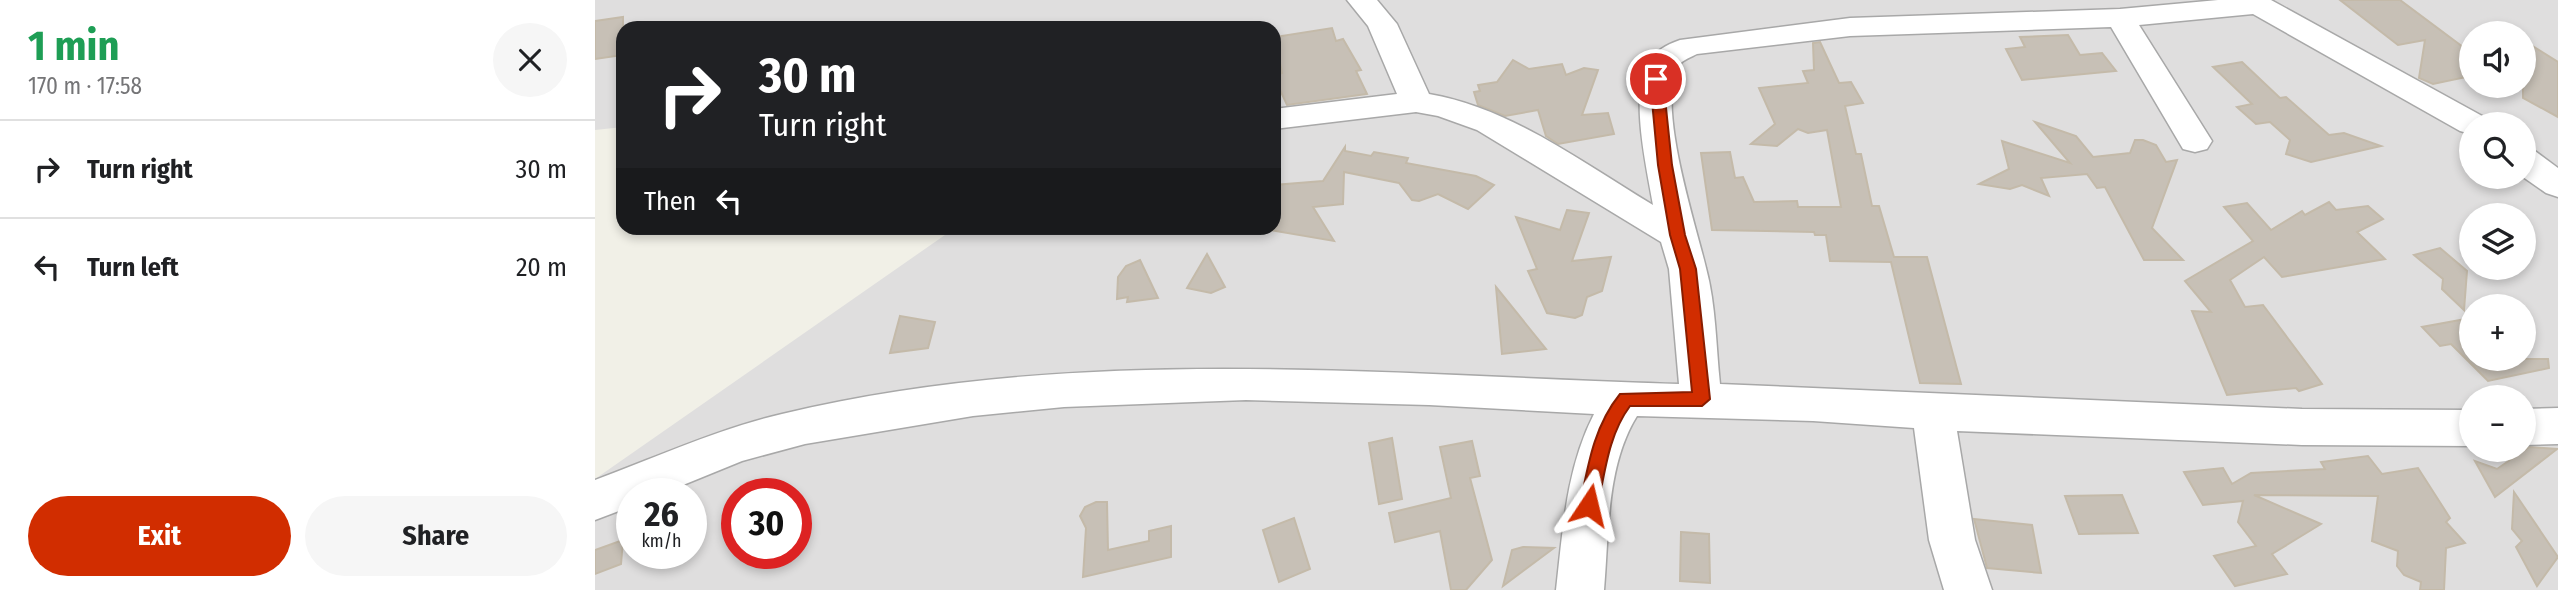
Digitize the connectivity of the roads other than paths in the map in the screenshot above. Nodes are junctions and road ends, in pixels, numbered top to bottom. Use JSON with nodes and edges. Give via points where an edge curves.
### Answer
{"nodes":[{"id":1,"x":1362,"y":0,"type":"edge"},
{"id":2,"x":2254,"y":2,"type":"edge"},
{"id":3,"x":2120,"y":18,"type":"junction"},
{"id":4,"x":1416,"y":102,"type":"junction"},
{"id":5,"x":2459,"y":117,"type":"edge"},
{"id":6,"x":1281,"y":119,"type":"edge"},
{"id":7,"x":2195,"y":141,"type":"dead end"},
{"id":8,"x":2536,"y":169,"type":"edge"},
{"id":9,"x":2558,"y":185,"type":"edge"},
{"id":10,"x":1677,"y":235,"type":"junction"},
{"id":11,"x":1626,"y":398,"type":"junction"},
{"id":12,"x":1702,"y":399,"type":"junction"},
{"id":13,"x":1933,"y":413,"type":"junction"},
{"id":14,"x":2558,"y":426,"type":"edge"},
{"id":15,"x":2536,"y":427,"type":"edge"},
{"id":16,"x":2459,"y":428,"type":"edge"},
{"id":17,"x":595,"y":500,"type":"edge"},
{"id":18,"x":1580,"y":590,"type":"edge"},
{"id":19,"x":1968,"y":590,"type":"edge"}],
"edges":[{"from":1,"to":4,"type":"street","via":[[1382,24]]},
{"from":2,"to":3,"type":"street"},
{"from":2,"to":5,"type":"street"},
{"from":3,"to":7,"type":"street"},
{"from":3,"to":10,"type":"street","via":[[1850,27],[1691,46],[1670,56],[1656,79]]},
{"from":4,"to":6,"type":"street"},
{"from":4,"to":10,"type":"street","via":[[1489,123]]},
{"from":8,"to":9,"type":"street"},
{"from":10,"to":12,"type":"street","via":[[1688,269]]},
{"from":11,"to":12,"type":"street"},
{"from":11,"to":17,"type":"street","via":[[1473,389],[1179,382],[982,396],[779,432]]},
{"from":11,"to":18,"type":"street","via":[[1613,414],[1593,479]]},
{"from":12,"to":13,"type":"street","via":[[1877,406]]},
{"from":13,"to":16,"type":"street","via":[[2302,427]]},
{"from":13,"to":19,"type":"street","via":[[1952,540]]},
{"from":14,"to":15,"type":"street"}]}
